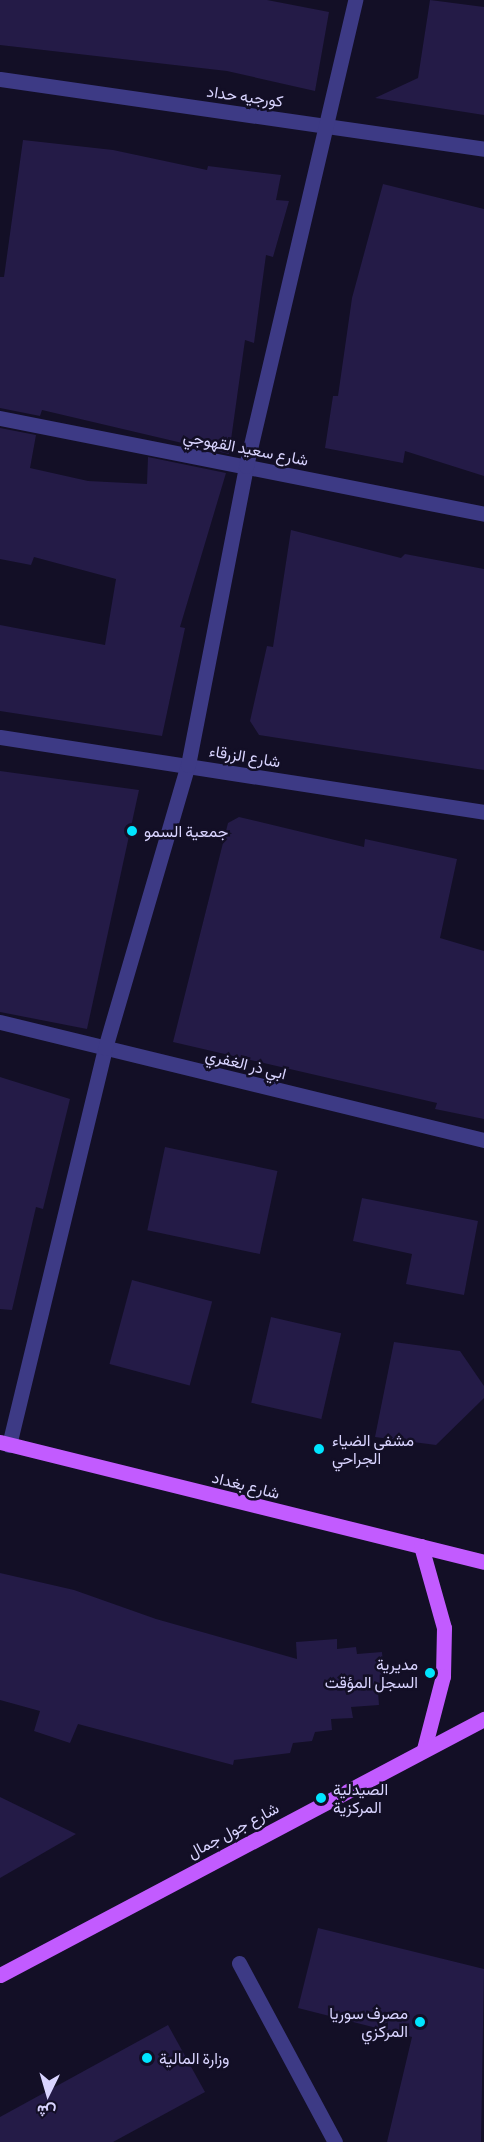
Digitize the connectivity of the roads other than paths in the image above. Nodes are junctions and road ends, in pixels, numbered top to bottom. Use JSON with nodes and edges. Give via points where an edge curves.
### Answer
{"nodes":[{"id":1,"x":355,"y":0,"type":"edge"},
{"id":2,"x":0,"y":79,"type":"edge"},
{"id":3,"x":326,"y":126,"type":"junction"},
{"id":4,"x":484,"y":149,"type":"edge"},
{"id":5,"x":0,"y":418,"type":"edge"},
{"id":6,"x":246,"y":466,"type":"junction"},
{"id":7,"x":484,"y":514,"type":"edge"},
{"id":8,"x":0,"y":737,"type":"edge"},
{"id":9,"x":188,"y":765,"type":"junction"},
{"id":10,"x":484,"y":812,"type":"edge"},
{"id":11,"x":0,"y":1022,"type":"edge"},
{"id":12,"x":105,"y":1048,"type":"junction"},
{"id":13,"x":484,"y":1140,"type":"edge"},
{"id":14,"x":5,"y":1443,"type":"edge"},
{"id":15,"x":421,"y":1546,"type":"junction"},
{"id":16,"x":484,"y":1562,"type":"edge"},
{"id":17,"x":484,"y":1719,"type":"edge"},
{"id":18,"x":424,"y":1749,"type":"junction"},
{"id":19,"x":239,"y":1963,"type":"dead end"},
{"id":20,"x":0,"y":1975,"type":"edge"},
{"id":21,"x":334,"y":2142,"type":"edge"}],
"edges":[{"from":1,"to":3,"type":"street"},
{"from":2,"to":3,"type":"street","name":"كورجيه حداد"},
{"from":3,"to":4,"type":"street","name":"كورجيه حداد"},
{"from":3,"to":6,"type":"street"},
{"from":5,"to":6,"type":"street","name":"شارع سعيد القهوجي"},
{"from":6,"to":7,"type":"street","name":"شارع سعيد القهوجي"},
{"from":6,"to":9,"type":"street"},
{"from":8,"to":9,"type":"street","name":"شارع الزرقاء"},
{"from":9,"to":10,"type":"street","name":"شارع الزرقاء"},
{"from":9,"to":12,"type":"street"},
{"from":11,"to":12,"type":"street","name":"ابي ذر الغفري"},
{"from":12,"to":13,"type":"street","name":"ابي ذر الغفري"},
{"from":12,"to":14,"type":"street"},
{"from":14,"to":15,"type":"main road","name":"شارع بغداد"},
{"from":15,"to":16,"type":"main road","name":"شارع بغداد"},
{"from":15,"to":18,"type":"main road","via":[[444,1628],[443,1676]]},
{"from":17,"to":18,"type":"main road","name":"شارع جول جمال"},
{"from":18,"to":20,"type":"main road","name":"شارع جول جمال"},
{"from":19,"to":21,"type":"street"}]}
